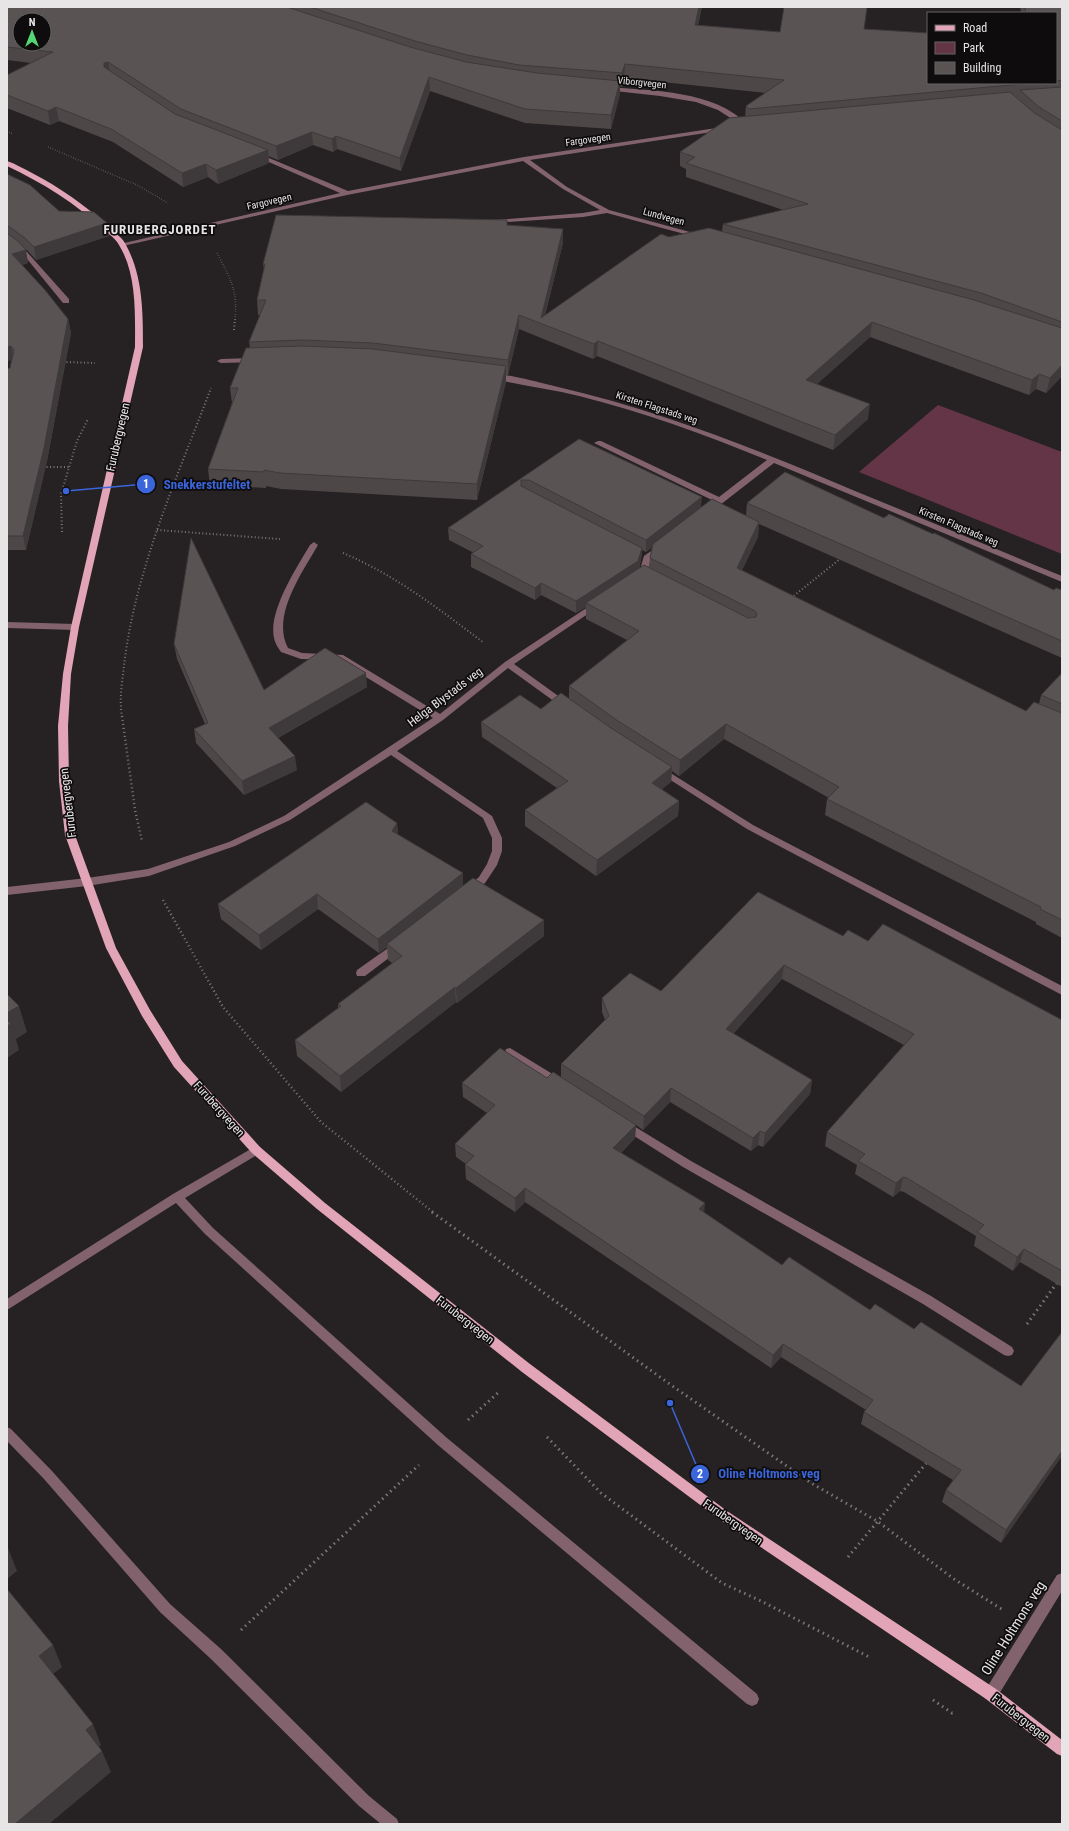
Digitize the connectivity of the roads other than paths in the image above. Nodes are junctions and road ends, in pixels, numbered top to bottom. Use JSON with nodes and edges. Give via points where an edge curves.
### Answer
{"nodes":[{"id":1,"x":602,"y":88,"type":"edge"},
{"id":2,"x":754,"y":125,"type":"edge"},
{"id":3,"x":747,"y":126,"type":"junction"},
{"id":4,"x":247,"y":151,"type":"edge"},
{"id":5,"x":524,"y":159,"type":"junction"},
{"id":6,"x":7,"y":163,"type":"edge"},
{"id":7,"x":347,"y":193,"type":"junction"},
{"id":8,"x":607,"y":211,"type":"junction"},
{"id":9,"x":483,"y":222,"type":"edge"},
{"id":10,"x":7,"y":239,"type":"edge"},
{"id":11,"x":710,"y":239,"type":"edge"},
{"id":12,"x":123,"y":244,"type":"junction"},
{"id":13,"x":66,"y":301,"type":"dead end"},
{"id":14,"x":258,"y":360,"type":"edge"},
{"id":15,"x":222,"y":361,"type":"road end"},
{"id":16,"x":482,"y":374,"type":"edge"},
{"id":17,"x":598,"y":443,"type":"dead end"},
{"id":18,"x":774,"y":460,"type":"junction"},
{"id":19,"x":720,"y":501,"type":"junction"},
{"id":20,"x":702,"y":516,"type":"edge"},
{"id":21,"x":671,"y":539,"type":"edge"},
{"id":22,"x":314,"y":545,"type":"road end"},
{"id":23,"x":1062,"y":579,"type":"edge"},
{"id":24,"x":630,"y":583,"type":"edge"},
{"id":25,"x":604,"y":600,"type":"edge"},
{"id":26,"x":7,"y":625,"type":"edge"},
{"id":27,"x":75,"y":627,"type":"junction"},
{"id":28,"x":508,"y":664,"type":"junction"},
{"id":29,"x":571,"y":709,"type":"edge"},
{"id":30,"x":440,"y":718,"type":"junction"},
{"id":31,"x":391,"y":751,"type":"junction"},
{"id":32,"x":653,"y":765,"type":"edge"},
{"id":33,"x":87,"y":882,"type":"junction"},
{"id":34,"x":7,"y":891,"type":"edge"},
{"id":35,"x":463,"y":894,"type":"edge"},
{"id":36,"x":406,"y":939,"type":"edge"},
{"id":37,"x":362,"y":973,"type":"dead end"},
{"id":38,"x":1062,"y":991,"type":"edge"},
{"id":39,"x":510,"y":1052,"type":"dead end"},
{"id":40,"x":569,"y":1090,"type":"edge"},
{"id":41,"x":615,"y":1118,"type":"edge"},
{"id":42,"x":256,"y":1150,"type":"junction"},
{"id":43,"x":177,"y":1197,"type":"junction"},
{"id":44,"x":7,"y":1305,"type":"edge"},
{"id":45,"x":1008,"y":1352,"type":"road end"},
{"id":46,"x":7,"y":1433,"type":"edge"},
{"id":47,"x":1062,"y":1579,"type":"edge"},
{"id":48,"x":991,"y":1694,"type":"junction"},
{"id":49,"x":752,"y":1699,"type":"dead end"},
{"id":50,"x":1062,"y":1749,"type":"edge"},
{"id":51,"x":392,"y":1824,"type":"edge"}],
"edges":[{"from":1,"to":3,"type":"street","name":"Viborgvegen","via":[[654,92],[686,98],[712,105]]},
{"from":2,"to":3,"type":"street","name":"Fargovegen"},
{"from":3,"to":5,"type":"street","name":"Fargovegen"},
{"from":4,"to":7,"type":"street"},
{"from":5,"to":7,"type":"street","name":"Fargovegen"},
{"from":5,"to":8,"type":"street","name":"Lundvegen","via":[[565,188]]},
{"from":6,"to":12,"type":"main road","name":"Furubergvegen","via":[[51,185],[88,211]]},
{"from":7,"to":12,"type":"street","name":"Fargovegen"},
{"from":8,"to":9,"type":"street","name":"Lundvegen"},
{"from":8,"to":11,"type":"street","name":"Lundvegen"},
{"from":10,"to":13,"type":"street","via":[[25,253]]},
{"from":12,"to":27,"type":"main road","name":"Furubergvegen","via":[[135,279],[139,347]]},
{"from":14,"to":15,"type":"street"},
{"from":16,"to":18,"type":"street","name":"Kirsten Flagstads veg","via":[[528,381],[623,405],[694,428]]},
{"from":17,"to":19,"type":"street"},
{"from":18,"to":19,"type":"street"},
{"from":18,"to":23,"type":"street","name":"Kirsten Flagstads veg"},
{"from":19,"to":20,"type":"street"},
{"from":21,"to":24,"type":"street","via":[[643,557],[646,577]]},
{"from":22,"to":30,"type":"street","via":[[290,589],[280,615],[277,637],[284,650],[301,656],[340,657]]},
{"from":25,"to":28,"type":"street","name":"Helga Blystads veg"},
{"from":26,"to":27,"type":"street"},
{"from":27,"to":33,"type":"main road","name":"Furubergvegen","via":[[67,674],[63,726],[64,781],[70,835]]},
{"from":28,"to":29,"type":"street"},
{"from":28,"to":30,"type":"street","name":"Helga Blystads veg"},
{"from":30,"to":31,"type":"street","name":"Helga Blystads veg"},
{"from":31,"to":33,"type":"street","name":"Helga Blystads veg","via":[[287,818],[232,844],[149,872]]},
{"from":31,"to":35,"type":"street","via":[[487,816],[493,827],[497,838],[497,851],[492,865],[482,880]]},
{"from":32,"to":38,"type":"street","via":[[750,827]]},
{"from":33,"to":34,"type":"street","name":"Helga Blystads veg"},
{"from":33,"to":42,"type":"main road","name":"Furubergvegen","via":[[111,948],[146,1013],[178,1064]]},
{"from":36,"to":37,"type":"street"},
{"from":39,"to":40,"type":"street"},
{"from":41,"to":45,"type":"street","via":[[687,1164],[927,1300]]},
{"from":42,"to":43,"type":"street"},
{"from":42,"to":48,"type":"main road","name":"Furubergvegen","via":[[321,1206],[526,1368],[723,1515]]},
{"from":43,"to":44,"type":"street"},
{"from":43,"to":49,"type":"street","via":[[209,1231],[443,1442]]},
{"from":46,"to":51,"type":"street","via":[[48,1475],[165,1608],[216,1654],[364,1801]]},
{"from":47,"to":48,"type":"street","name":"Oline Holtmons veg"},
{"from":48,"to":50,"type":"main road","name":"Furubergvegen"}]}
